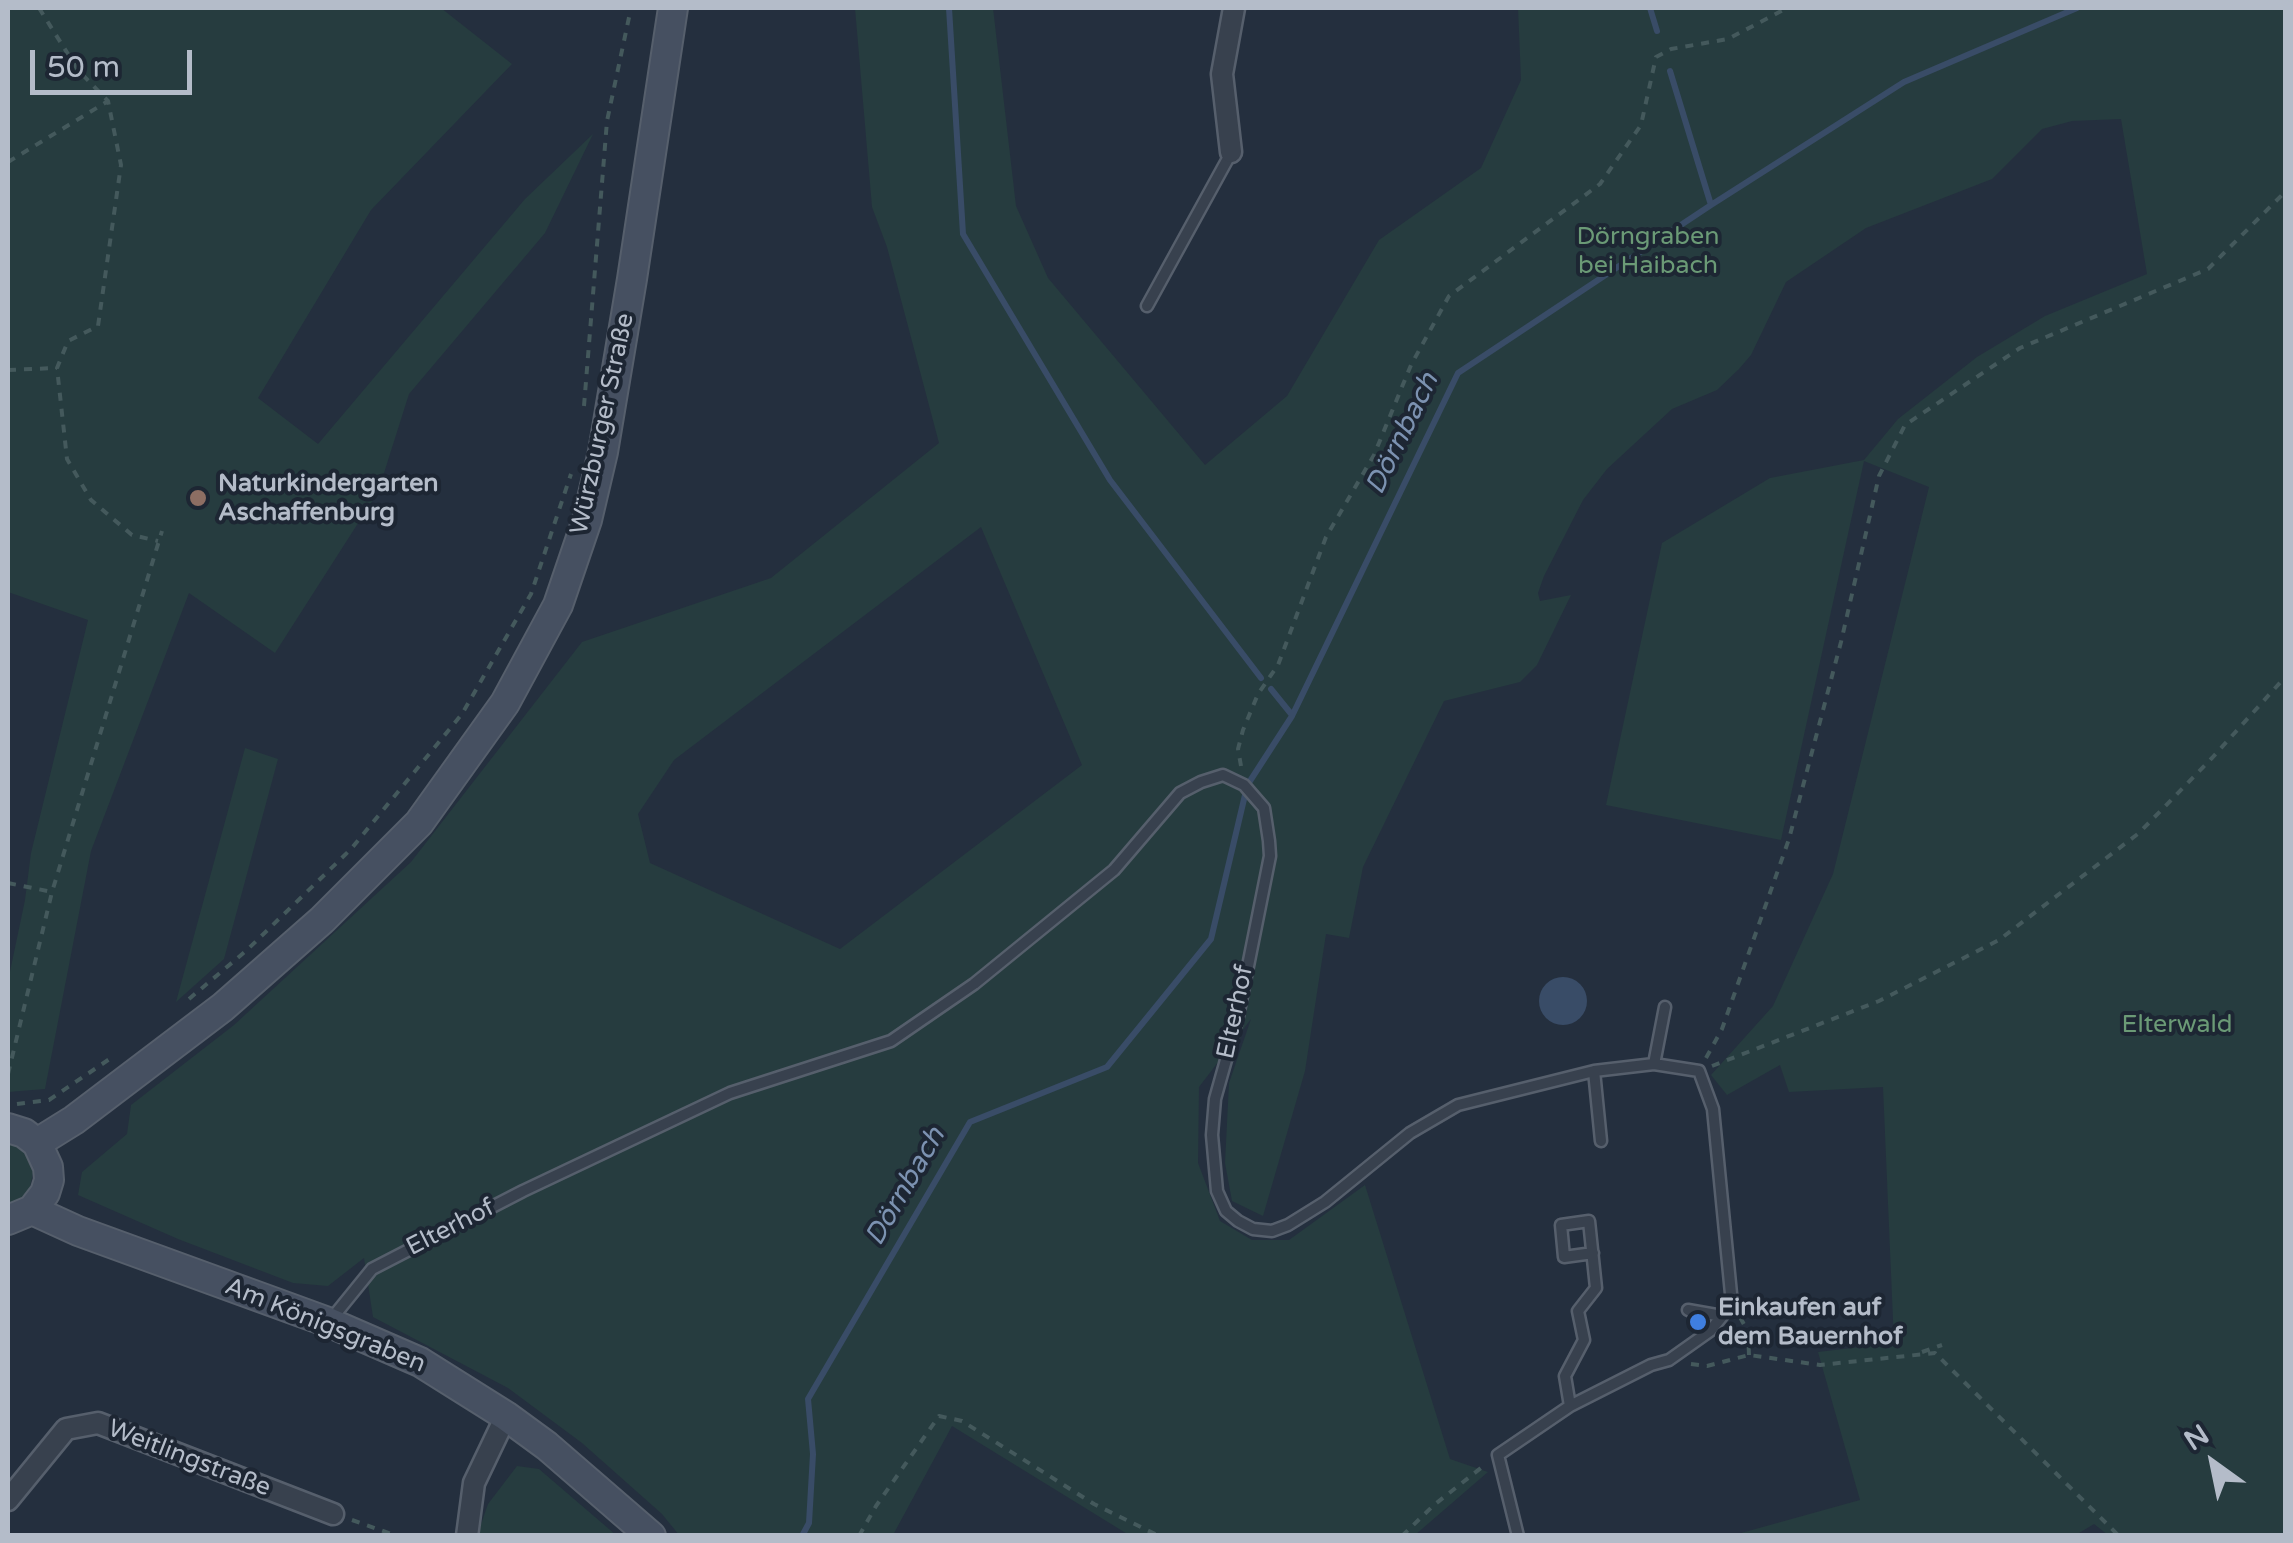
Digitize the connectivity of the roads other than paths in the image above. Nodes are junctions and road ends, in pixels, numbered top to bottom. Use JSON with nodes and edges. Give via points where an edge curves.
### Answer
{"nodes":[{"id":1,"x":673,"y":8,"type":"edge"},
{"id":2,"x":1234,"y":8,"type":"edge"},
{"id":3,"x":1231,"y":152,"type":"joint"},
{"id":4,"x":1147,"y":306,"type":"dead end"},
{"id":5,"x":1665,"y":1008,"type":"dead end"},
{"id":6,"x":1654,"y":1064,"type":"junction"},
{"id":7,"x":1594,"y":1071,"type":"junction"},
{"id":8,"x":8,"y":1128,"type":"edge"},
{"id":9,"x":1601,"y":1141,"type":"dead end"},
{"id":10,"x":41,"y":1149,"type":"junction"},
{"id":11,"x":28,"y":1208,"type":"edge"},
{"id":12,"x":1592,"y":1252,"type":"dead end"},
{"id":13,"x":1688,"y":1310,"type":"dead end"},
{"id":14,"x":1722,"y":1316,"type":"junction"},
{"id":15,"x":328,"y":1322,"type":"junction"},
{"id":16,"x":1570,"y":1406,"type":"junction"},
{"id":17,"x":506,"y":1416,"type":"junction"},
{"id":18,"x":8,"y":1500,"type":"edge"},
{"id":19,"x":334,"y":1514,"type":"road end"},
{"id":20,"x":467,"y":1536,"type":"edge"},
{"id":21,"x":651,"y":1536,"type":"edge"},
{"id":22,"x":1518,"y":1536,"type":"edge"}],
"edges":[{"from":1,"to":10,"type":"main road","name":"Würzburger Straße","via":[[587,520],[558,605],[505,703],[419,823],[322,920]]},
{"from":2,"to":3,"type":"street","via":[[1222,74]]},
{"from":3,"to":4,"type":"lane"},
{"from":5,"to":6,"type":"lane"},
{"from":6,"to":7,"type":"lane","name":"Elterhof"},
{"from":6,"to":14,"type":"lane","name":"Elterhof","via":[[1699,1071],[1713,1108],[1732,1304]]},
{"from":7,"to":9,"type":"lane"},
{"from":7,"to":15,"type":"lane","name":"Elterhof","via":[[1458,1105],[1288,1225],[1272,1231],[1238,1221],[1217,1191],[1215,1099],[1270,856],[1264,808],[1244,785],[1223,776],[1180,793],[1114,870],[974,984],[890,1040],[730,1093],[523,1191],[372,1269]]},
{"from":8,"to":10,"type":"main road","via":[[24,1132]]},
{"from":10,"to":11,"type":"main road","via":[[48,1167]]},
{"from":11,"to":15,"type":"main road","name":"Am Königsgraben"},
{"from":12,"to":16,"type":"lane","via":[[1596,1288],[1578,1312],[1584,1340],[1565,1376]]},
{"from":13,"to":14,"type":"lane"},
{"from":14,"to":16,"type":"lane","via":[[1669,1360]]},
{"from":15,"to":17,"type":"main road","name":"Am Königsgraben","via":[[420,1362]]},
{"from":16,"to":22,"type":"lane","via":[[1498,1455]]},
{"from":17,"to":20,"type":"street","via":[[474,1483]]},
{"from":17,"to":21,"type":"main road","name":"Am Königsgraben"},
{"from":18,"to":19,"type":"street","name":"Weitlingstraße","via":[[66,1429],[98,1423]]}]}
